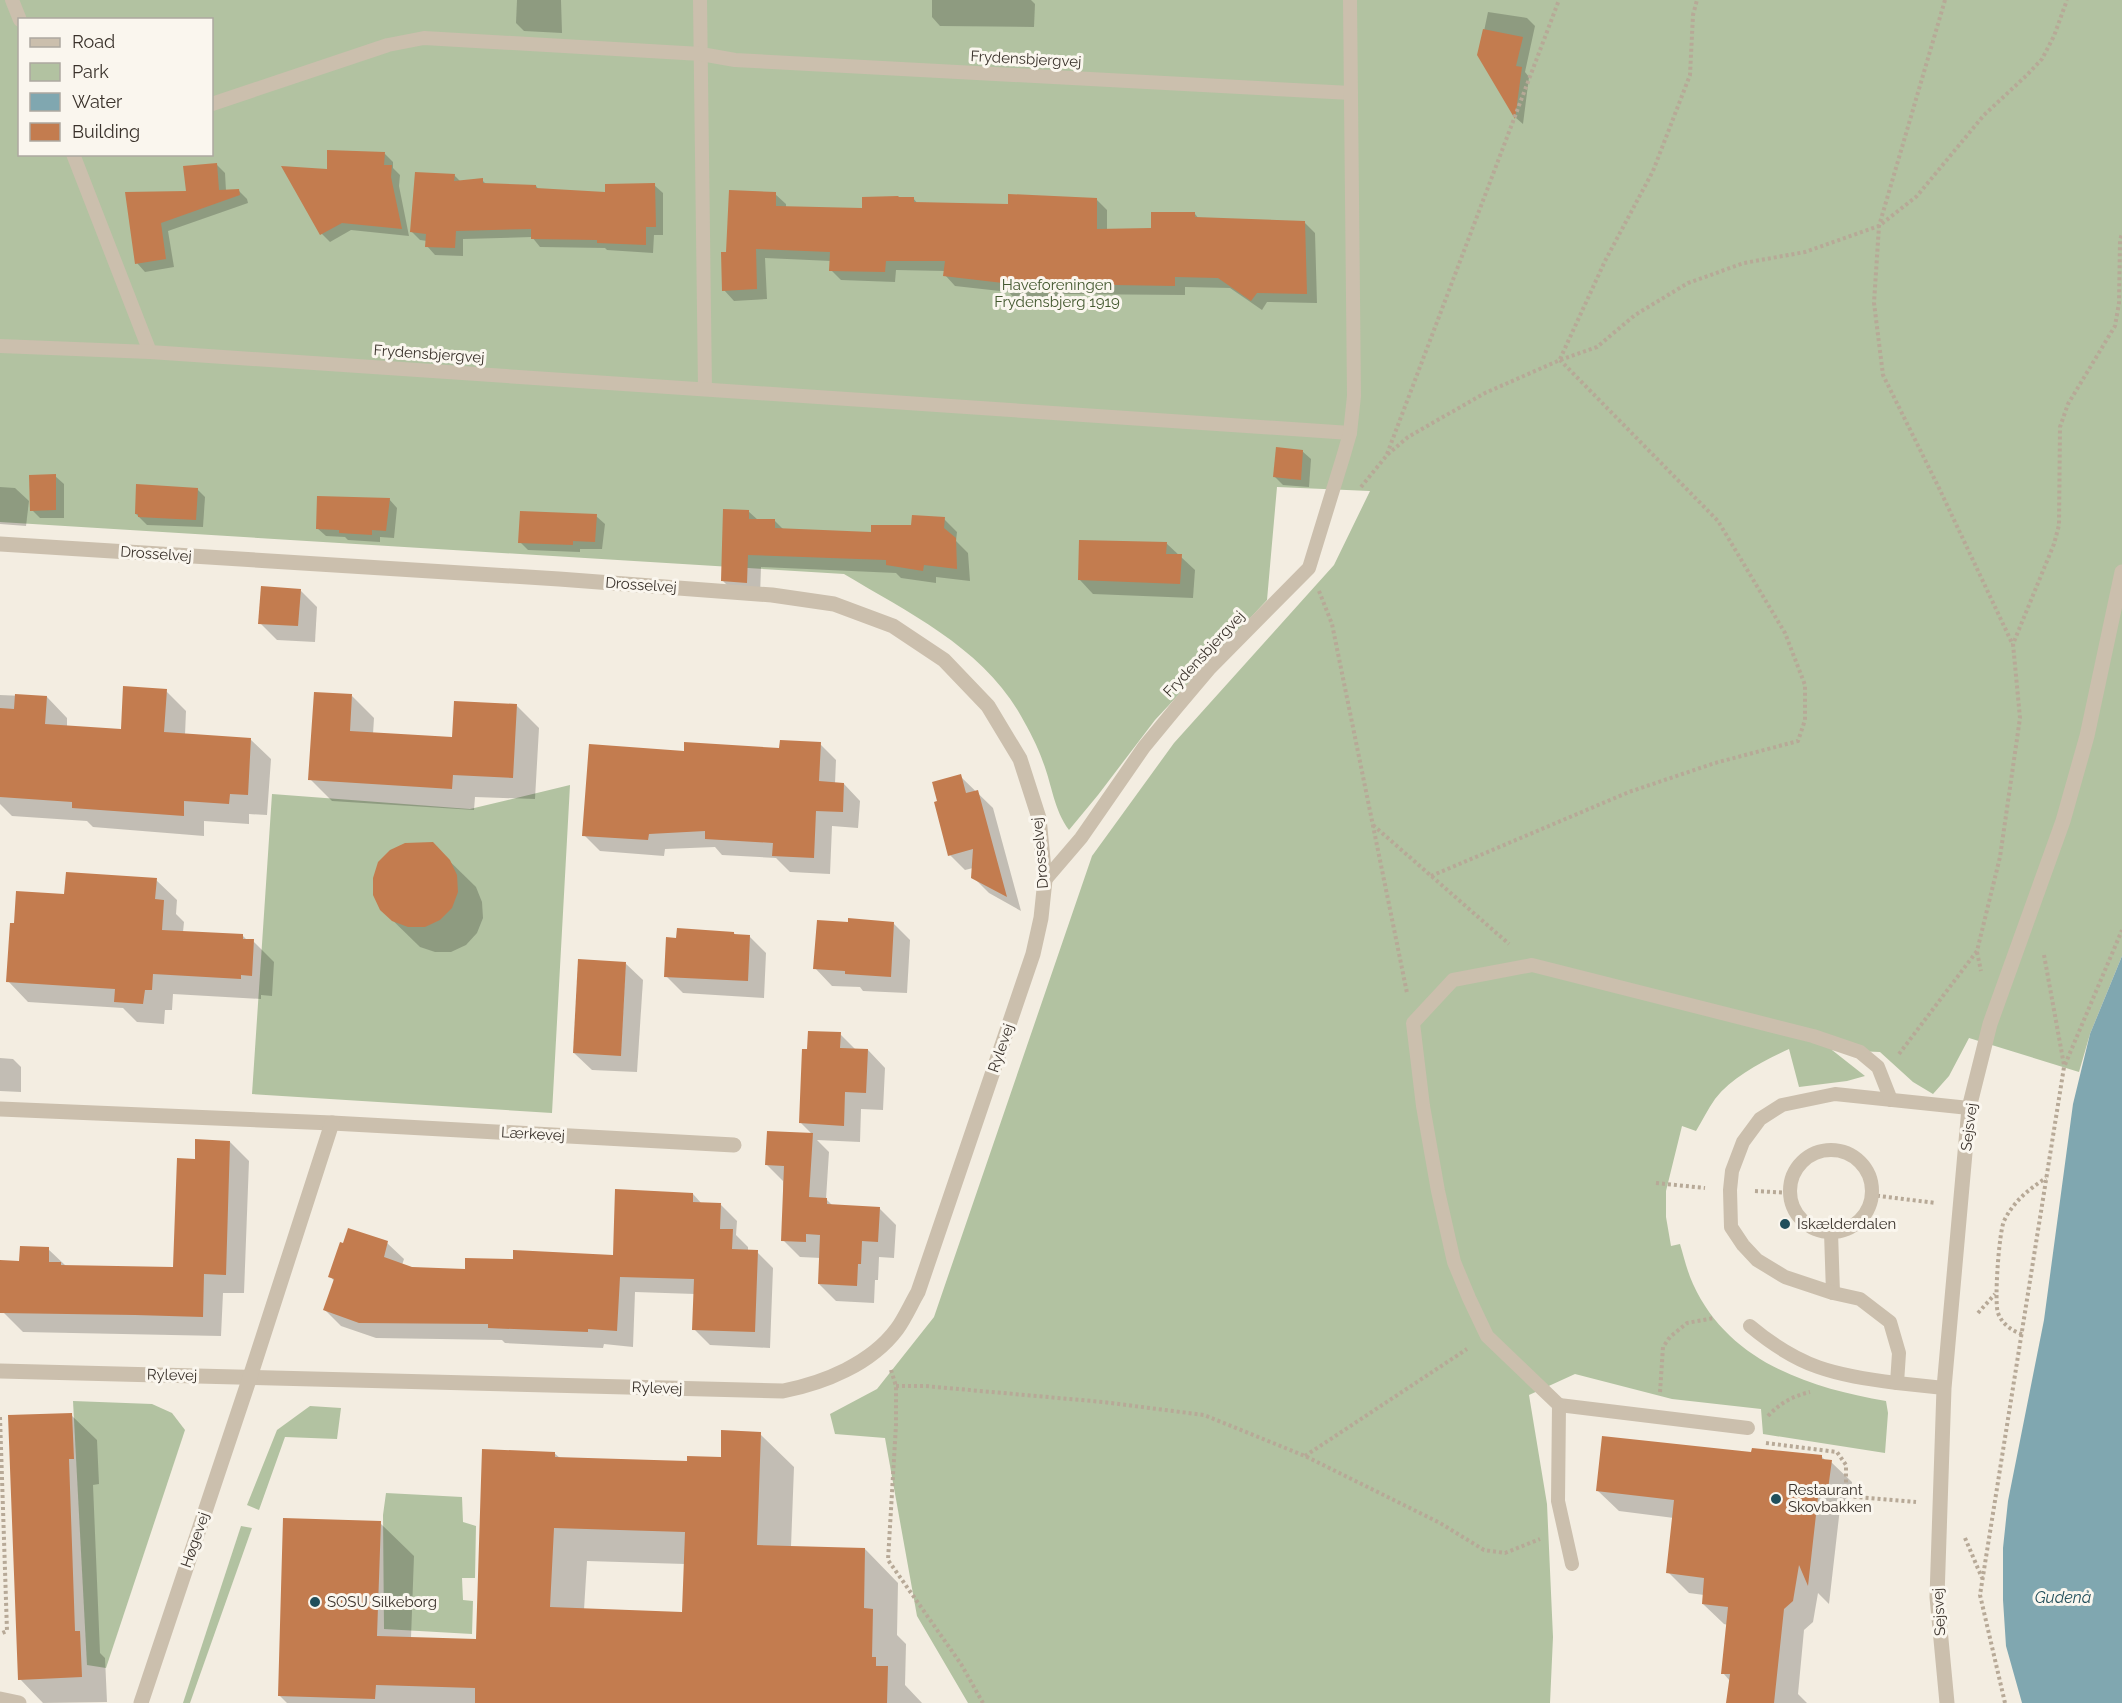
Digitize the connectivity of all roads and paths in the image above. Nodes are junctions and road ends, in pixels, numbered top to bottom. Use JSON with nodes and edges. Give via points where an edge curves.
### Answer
{"nodes":[{"id":1,"x":12,"y":0,"type":"edge"},
{"id":2,"x":700,"y":0,"type":"edge"},
{"id":3,"x":1350,"y":0,"type":"edge"},
{"id":4,"x":1559,"y":0,"type":"edge"},
{"id":5,"x":1697,"y":0,"type":"edge"},
{"id":6,"x":1945,"y":0,"type":"edge"},
{"id":7,"x":2067,"y":0,"type":"edge"},
{"id":8,"x":19,"y":18,"type":"edge"},
{"id":9,"x":701,"y":54,"type":"junction"},
{"id":10,"x":1351,"y":93,"type":"junction"},
{"id":11,"x":213,"y":104,"type":"edge"},
{"id":12,"x":74,"y":156,"type":"edge"},
{"id":13,"x":1879,"y":226,"type":"junction"},
{"id":14,"x":2122,"y":234,"type":"edge"},
{"id":15,"x":0,"y":346,"type":"edge"},
{"id":16,"x":150,"y":352,"type":"junction"},
{"id":17,"x":1560,"y":360,"type":"junction"},
{"id":18,"x":705,"y":389,"type":"junction"},
{"id":19,"x":1350,"y":433,"type":"junction"},
{"id":20,"x":1387,"y":455,"type":"junction"},
{"id":21,"x":1360,"y":488,"type":"dead end"},
{"id":22,"x":0,"y":544,"type":"edge"},
{"id":23,"x":1309,"y":568,"type":"junction"},
{"id":24,"x":2122,"y":572,"type":"edge"},
{"id":25,"x":2013,"y":644,"type":"junction"},
{"id":26,"x":1373,"y":825,"type":"junction"},
{"id":27,"x":1431,"y":876,"type":"junction"},
{"id":28,"x":1045,"y":880,"type":"junction"},
{"id":29,"x":2122,"y":930,"type":"edge"},
{"id":30,"x":2043,"y":950,"type":"dead end"},
{"id":31,"x":1033,"y":954,"type":"joint"},
{"id":32,"x":1532,"y":965,"type":"junction"},
{"id":33,"x":1413,"y":1023,"type":"junction"},
{"id":34,"x":2064,"y":1067,"type":"junction"},
{"id":35,"x":1882,"y":1076,"type":"junction"},
{"id":36,"x":1891,"y":1100,"type":"junction"},
{"id":37,"x":0,"y":1108,"type":"edge"},
{"id":38,"x":1969,"y":1108,"type":"junction"},
{"id":39,"x":332,"y":1122,"type":"junction"},
{"id":40,"x":734,"y":1144,"type":"dead end"},
{"id":41,"x":2047,"y":1178,"type":"junction"},
{"id":42,"x":1871,"y":1195,"type":"junction"},
{"id":43,"x":1960,"y":1206,"type":"junction"},
{"id":44,"x":1831,"y":1232,"type":"junction"},
{"id":45,"x":1833,"y":1293,"type":"junction"},
{"id":46,"x":1714,"y":1318,"type":"dead end"},
{"id":47,"x":1750,"y":1326,"type":"dead end"},
{"id":48,"x":2022,"y":1334,"type":"junction"},
{"id":49,"x":1487,"y":1336,"type":"junction"},
{"id":50,"x":882,"y":1344,"type":"junction"},
{"id":51,"x":0,"y":1371,"type":"edge"},
{"id":52,"x":1831,"y":1372,"type":"junction"},
{"id":53,"x":250,"y":1377,"type":"junction"},
{"id":54,"x":1897,"y":1383,"type":"junction"},
{"id":55,"x":1661,"y":1384,"type":"dead end"},
{"id":56,"x":896,"y":1386,"type":"junction"},
{"id":57,"x":1944,"y":1388,"type":"junction"},
{"id":58,"x":1559,"y":1405,"type":"junction"},
{"id":59,"x":0,"y":1417,"type":"edge"},
{"id":60,"x":1748,"y":1428,"type":"junction"},
{"id":61,"x":1305,"y":1456,"type":"junction"},
{"id":62,"x":1940,"y":1505,"type":"junction"},
{"id":63,"x":1564,"y":1530,"type":"junction"},
{"id":64,"x":1572,"y":1564,"type":"dead end"},
{"id":65,"x":0,"y":1634,"type":"edge"},
{"id":66,"x":0,"y":1699,"type":"edge"},
{"id":67,"x":19,"y":1703,"type":"edge"},
{"id":68,"x":141,"y":1703,"type":"edge"},
{"id":69,"x":983,"y":1703,"type":"edge"},
{"id":70,"x":1947,"y":1703,"type":"edge"},
{"id":71,"x":2005,"y":1703,"type":"edge"}],
"edges":[{"from":1,"to":8,"type":"lane"},
{"from":2,"to":9,"type":"lane"},
{"from":3,"to":10,"type":"lane","name":"Frydensbjergvej"},
{"from":4,"to":20,"type":"path"},
{"from":5,"to":17,"type":"path","via":[[1690,75],[1653,171],[1605,261]]},
{"from":6,"to":13,"type":"path"},
{"from":7,"to":13,"type":"path","via":[[2042,59],[1984,115],[1917,196]]},
{"from":9,"to":10,"type":"lane","name":"Frydensbjergvej","via":[[735,60]]},
{"from":9,"to":11,"type":"lane","name":"Frydensbjergvej","via":[[424,38],[388,45]]},
{"from":9,"to":18,"type":"lane"},
{"from":10,"to":19,"type":"lane","name":"Frydensbjergvej","via":[[1354,396]]},
{"from":12,"to":16,"type":"lane"},
{"from":13,"to":17,"type":"path","via":[[1805,252],[1744,263],[1688,283],[1635,315],[1597,347]]},
{"from":13,"to":25,"type":"path","via":[[1874,303],[1883,375]]},
{"from":14,"to":25,"type":"path","via":[[2115,326],[2068,404],[2061,427],[2059,525]]},
{"from":15,"to":16,"type":"lane","name":"Frydensbjergvej"},
{"from":16,"to":18,"type":"lane","name":"Frydensbjergvej"},
{"from":17,"to":20,"type":"path","via":[[1485,393],[1408,436]]},
{"from":17,"to":27,"type":"path","via":[[1718,521],[1785,633],[1805,685],[1805,720],[1798,741],[1629,792]]},
{"from":18,"to":19,"type":"lane","name":"Frydensbjergvej"},
{"from":19,"to":23,"type":"lane","name":"Frydensbjergvej"},
{"from":20,"to":21,"type":"path"},
{"from":22,"to":28,"type":"street","name":"Drosselvej","via":[[559,579],[772,595],[834,604],[892,626],[944,660],[988,706],[1020,759],[1039,818]]},
{"from":23,"to":26,"type":"path","via":[[1332,624]]},
{"from":23,"to":28,"type":"lane","name":"Frydensbjergvej","via":[[1210,668],[1144,747],[1081,838]]},
{"from":24,"to":38,"type":"street","name":"Sejsvej","via":[[2087,736],[2056,842],[1990,1024]]},
{"from":25,"to":35,"type":"path","via":[[2020,718],[2000,857],[1977,951]]},
{"from":26,"to":27,"type":"path"},
{"from":26,"to":33,"type":"path"},
{"from":27,"to":32,"type":"path"},
{"from":28,"to":31,"type":"street","name":"Drosselvej"},
{"from":29,"to":34,"type":"path"},
{"from":30,"to":34,"type":"path"},
{"from":31,"to":50,"type":"street","name":"Rylevej","via":[[918,1292],[897,1329]]},
{"from":32,"to":33,"type":"lane","via":[[1453,980]]},
{"from":32,"to":35,"type":"lane","via":[[1813,1036],[1860,1052],[1878,1067]]},
{"from":33,"to":49,"type":"lane","via":[[1423,1106],[1446,1229],[1454,1262]]},
{"from":34,"to":41,"type":"path"},
{"from":35,"to":36,"type":"lane"},
{"from":36,"to":38,"type":"lane"},
{"from":36,"to":45,"type":"lane","via":[[1835,1094],[1782,1105],[1760,1119],[1743,1142],[1732,1171],[1731,1227],[1743,1245],[1757,1260],[1785,1277]]},
{"from":37,"to":39,"type":"street","name":"Lærkevej"},
{"from":38,"to":43,"type":"street","name":"Sejsvej"},
{"from":39,"to":40,"type":"street","name":"Lærkevej"},
{"from":39,"to":53,"type":"street"},
{"from":41,"to":48,"type":"path"},
{"from":41,"to":48,"type":"path","via":[[2024,1192],[2003,1222],[1995,1293],[1998,1314],[2012,1331]]},
{"from":42,"to":43,"type":"path"},
{"from":42,"to":44,"type":"lane","via":[[1858,1221]]},
{"from":42,"to":44,"type":"lane","via":[[1868,1175],[1856,1158],[1826,1150],[1807,1157],[1790,1183],[1791,1203],[1811,1227]]},
{"from":43,"to":57,"type":"street","name":"Sejsvej"},
{"from":44,"to":45,"type":"lane"},
{"from":45,"to":54,"type":"lane","via":[[1860,1299],[1890,1322],[1899,1353]]},
{"from":46,"to":55,"type":"path","via":[[1688,1323],[1670,1337],[1663,1347]]},
{"from":47,"to":52,"type":"lane","via":[[1797,1360]]},
{"from":48,"to":71,"type":"path","via":[[1980,1595]]},
{"from":49,"to":58,"type":"lane"},
{"from":49,"to":61,"type":"path"},
{"from":50,"to":53,"type":"street","name":"Rylevej","via":[[847,1370],[783,1391]]},
{"from":50,"to":56,"type":"path"},
{"from":51,"to":53,"type":"street","name":"Rylevej"},
{"from":52,"to":54,"type":"lane"},
{"from":52,"to":60,"type":"path","via":[[1828,1392],[1792,1397],[1777,1407],[1761,1428]]},
{"from":53,"to":68,"type":"street","name":"Høgevej"},
{"from":54,"to":57,"type":"lane"},
{"from":56,"to":61,"type":"path","via":[[1103,1402],[1204,1415]]},
{"from":56,"to":69,"type":"path","via":[[888,1560],[961,1664]]},
{"from":57,"to":62,"type":"street","name":"Sejsvej"},
{"from":58,"to":60,"type":"lane"},
{"from":58,"to":63,"type":"lane","via":[[1558,1501]]},
{"from":59,"to":65,"type":"path","via":[[7,1631]]},
{"from":60,"to":62,"type":"path","via":[[1748,1440],[1837,1452],[1846,1465],[1846,1496]]},
{"from":61,"to":63,"type":"path","via":[[1440,1523],[1484,1550],[1505,1553]]},
{"from":62,"to":70,"type":"street","name":"Sejsvej","via":[[1937,1598]]},
{"from":63,"to":64,"type":"lane"},
{"from":66,"to":67,"type":"street"}]}
